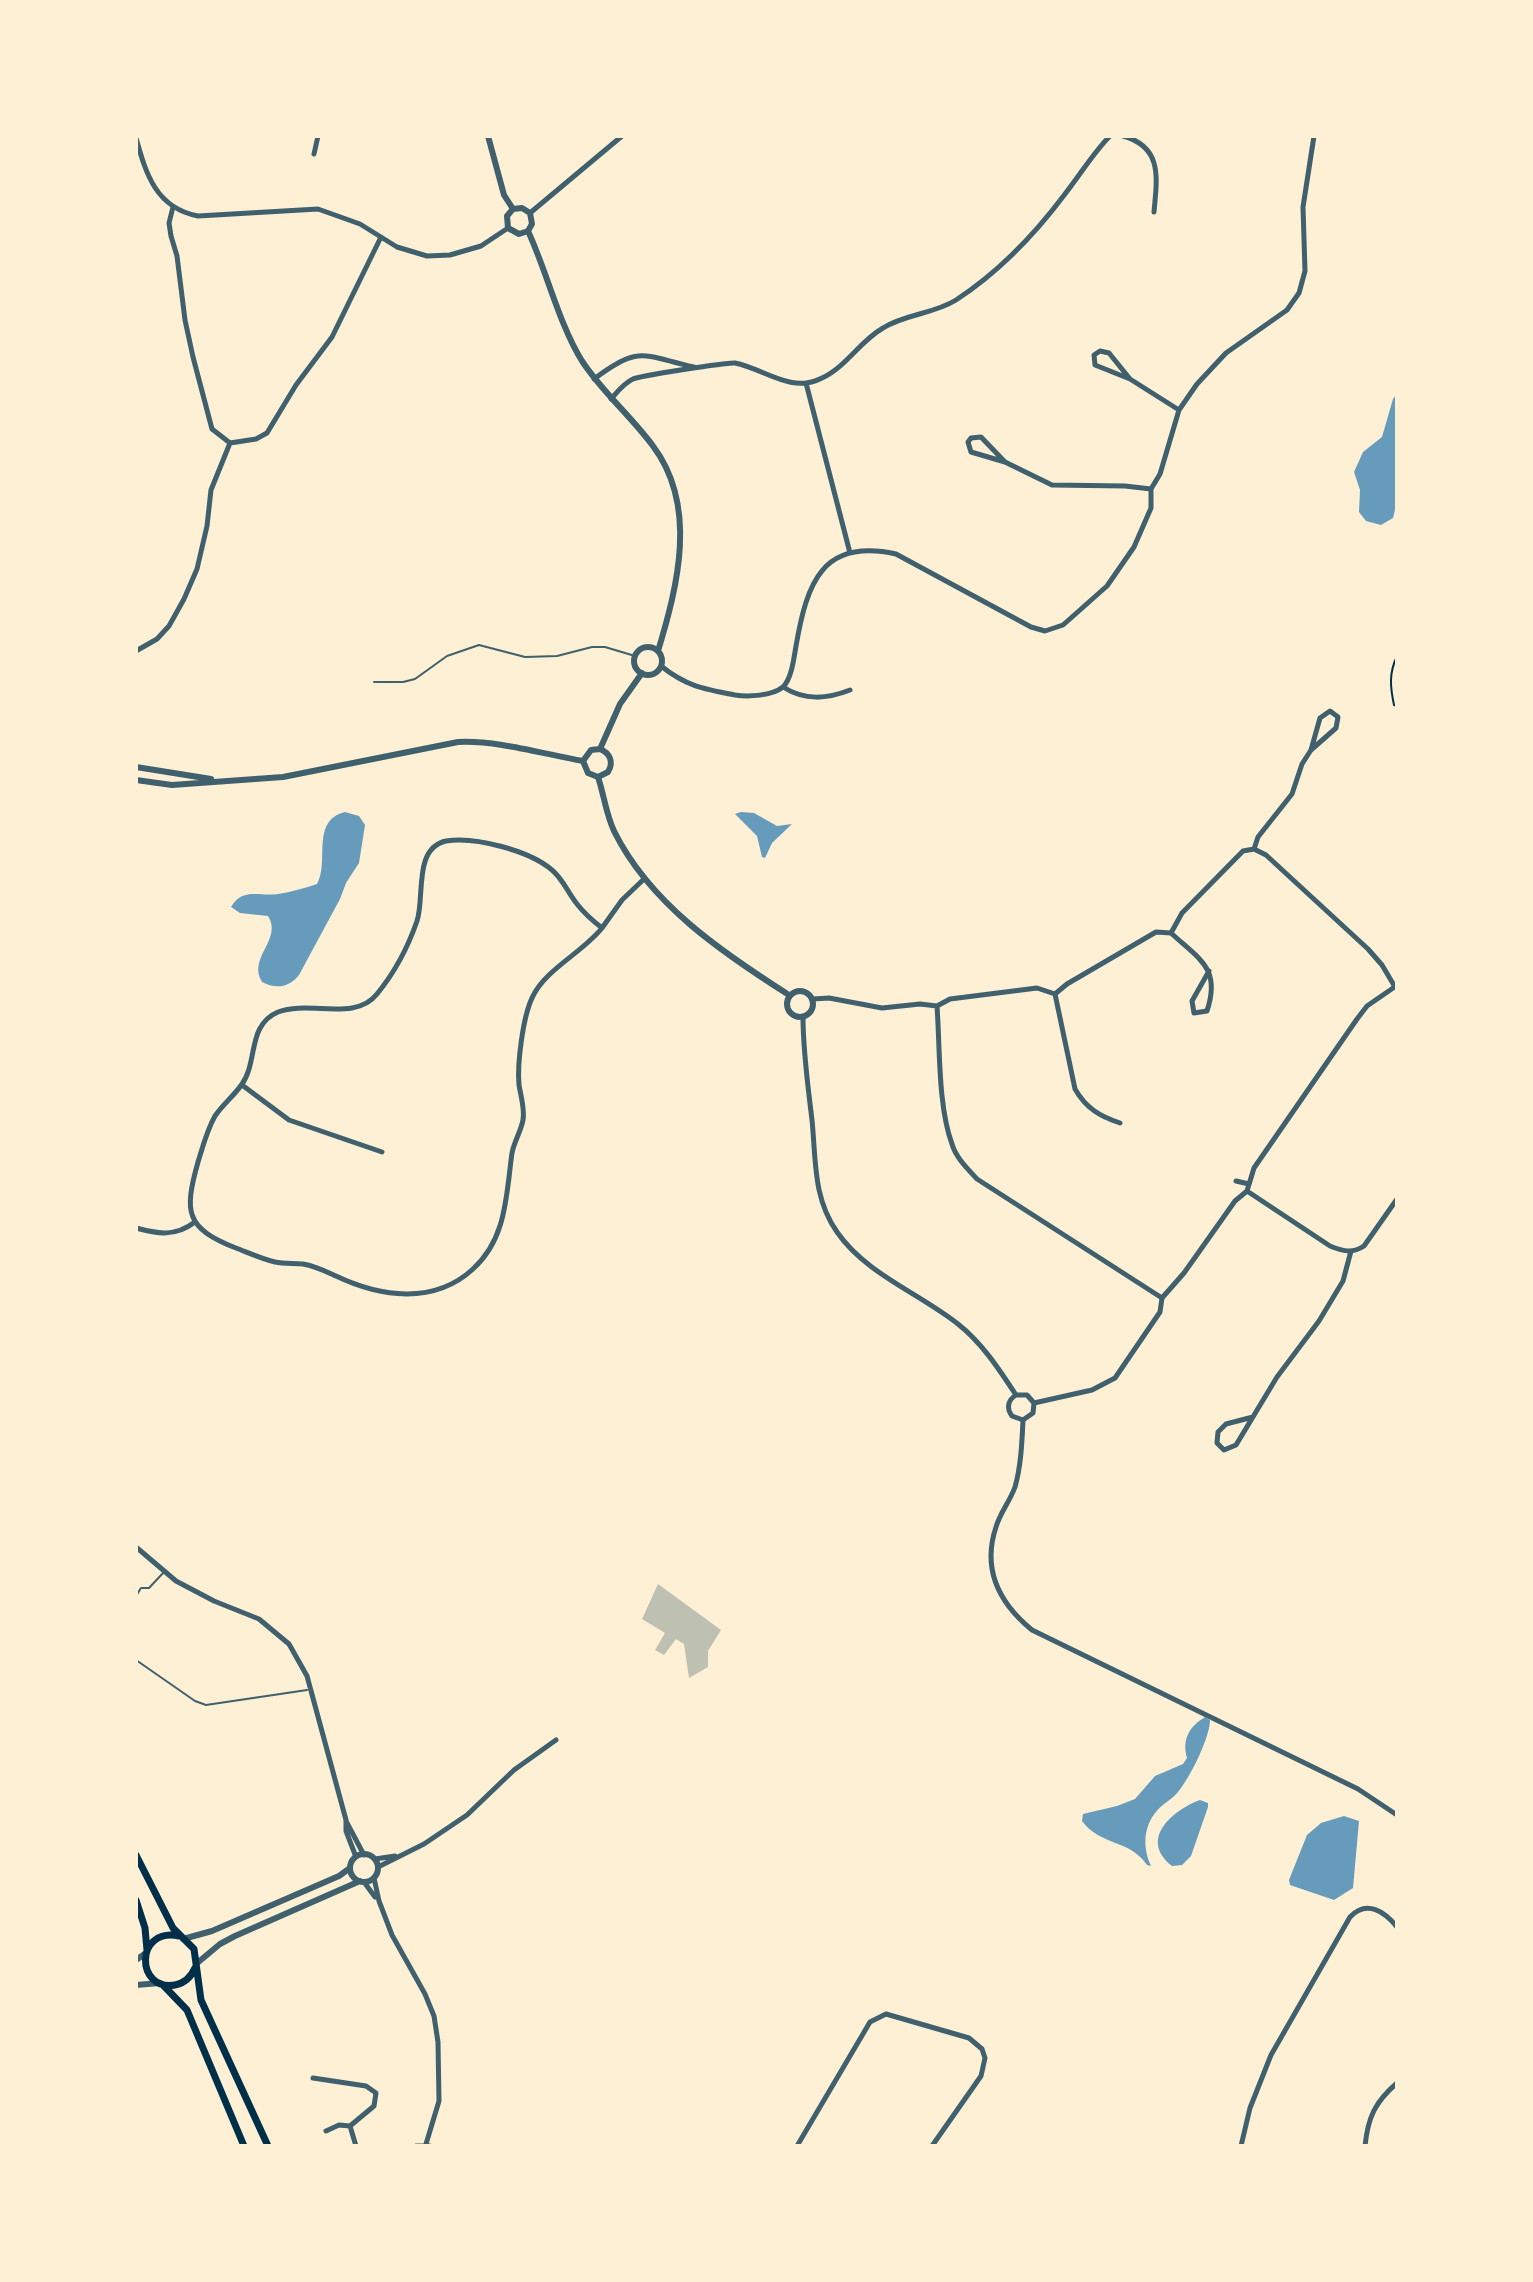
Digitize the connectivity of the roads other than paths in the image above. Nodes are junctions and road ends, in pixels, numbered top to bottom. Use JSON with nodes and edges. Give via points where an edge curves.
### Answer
{"nodes":[{"id":1,"x":318,"y":136,"type":"edge"},
{"id":2,"x":488,"y":136,"type":"edge"},
{"id":3,"x":622,"y":136,"type":"edge"},
{"id":4,"x":1110,"y":136,"type":"edge"},
{"id":5,"x":1123,"y":136,"type":"edge"},
{"id":6,"x":1314,"y":136,"type":"edge"},
{"id":7,"x":136,"y":138,"type":"edge"},
{"id":8,"x":314,"y":154,"type":"dead end"},
{"id":9,"x":173,"y":207,"type":"junction"},
{"id":10,"x":513,"y":209,"type":"junction"},
{"id":11,"x":1154,"y":212,"type":"dead end"},
{"id":12,"x":530,"y":213,"type":"junction"},
{"id":13,"x":508,"y":228,"type":"junction"},
{"id":14,"x":528,"y":231,"type":"junction"},
{"id":15,"x":381,"y":237,"type":"junction"},
{"id":16,"x":699,"y":368,"type":"junction"},
{"id":17,"x":594,"y":379,"type":"junction"},
{"id":18,"x":1130,"y":379,"type":"junction"},
{"id":19,"x":806,"y":383,"type":"junction"},
{"id":20,"x":611,"y":399,"type":"junction"},
{"id":21,"x":1179,"y":410,"type":"junction"},
{"id":22,"x":230,"y":443,"type":"junction"},
{"id":23,"x":1005,"y":462,"type":"junction"},
{"id":24,"x":1151,"y":489,"type":"junction"},
{"id":25,"x":850,"y":553,"type":"junction"},
{"id":26,"x":136,"y":651,"type":"edge"},
{"id":27,"x":658,"y":651,"type":"junction"},
{"id":28,"x":635,"y":656,"type":"junction"},
{"id":29,"x":661,"y":666,"type":"junction"},
{"id":30,"x":642,"y":673,"type":"junction"},
{"id":31,"x":374,"y":682,"type":"dead end"},
{"id":32,"x":783,"y":687,"type":"junction"},
{"id":33,"x":850,"y":690,"type":"dead end"},
{"id":34,"x":600,"y":749,"type":"junction"},
{"id":35,"x":1311,"y":750,"type":"junction"},
{"id":36,"x":583,"y":761,"type":"junction"},
{"id":37,"x":136,"y":767,"type":"edge"},
{"id":38,"x":598,"y":777,"type":"junction"},
{"id":39,"x":136,"y":780,"type":"edge"},
{"id":40,"x":226,"y":781,"type":"junction"},
{"id":41,"x":1254,"y":849,"type":"junction"},
{"id":42,"x":646,"y":877,"type":"junction"},
{"id":43,"x":602,"y":928,"type":"junction"},
{"id":44,"x":1171,"y":933,"type":"junction"},
{"id":45,"x":1209,"y":971,"type":"junction"},
{"id":46,"x":1396,"y":986,"type":"edge"},
{"id":47,"x":1055,"y":994,"type":"junction"},
{"id":48,"x":789,"y":995,"type":"junction"},
{"id":49,"x":813,"y":999,"type":"junction"},
{"id":50,"x":937,"y":1006,"type":"junction"},
{"id":51,"x":803,"y":1017,"type":"junction"},
{"id":52,"x":242,"y":1085,"type":"junction"},
{"id":53,"x":1120,"y":1123,"type":"dead end"},
{"id":54,"x":382,"y":1152,"type":"dead end"},
{"id":55,"x":1236,"y":1181,"type":"dead end"},
{"id":56,"x":1248,"y":1187,"type":"junction"},
{"id":57,"x":1397,"y":1199,"type":"edge"},
{"id":58,"x":195,"y":1222,"type":"junction"},
{"id":59,"x":136,"y":1228,"type":"edge"},
{"id":60,"x":1351,"y":1251,"type":"junction"},
{"id":61,"x":1162,"y":1298,"type":"junction"},
{"id":62,"x":1016,"y":1395,"type":"junction"},
{"id":63,"x":1034,"y":1403,"type":"junction"},
{"id":64,"x":1253,"y":1417,"type":"junction"},
{"id":65,"x":1023,"y":1420,"type":"junction"},
{"id":66,"x":136,"y":1547,"type":"edge"},
{"id":67,"x":164,"y":1572,"type":"junction"},
{"id":68,"x":136,"y":1596,"type":"edge"},
{"id":69,"x":136,"y":1660,"type":"edge"},
{"id":70,"x":312,"y":1689,"type":"junction"},
{"id":71,"x":556,"y":1740,"type":"dead end"},
{"id":72,"x":1397,"y":1815,"type":"edge"},
{"id":73,"x":136,"y":1855,"type":"edge"},
{"id":74,"x":360,"y":1856,"type":"junction"},
{"id":75,"x":376,"y":1863,"type":"junction"},
{"id":76,"x":350,"y":1868,"type":"junction"},
{"id":77,"x":374,"y":1878,"type":"junction"},
{"id":78,"x":362,"y":1882,"type":"junction"},
{"id":79,"x":136,"y":1900,"type":"edge"},
{"id":80,"x":379,"y":1901,"type":"junction"},
{"id":81,"x":1397,"y":1927,"type":"edge"},
{"id":82,"x":182,"y":1938,"type":"junction"},
{"id":83,"x":147,"y":1952,"type":"junction"},
{"id":84,"x":136,"y":1960,"type":"edge"},
{"id":85,"x":196,"y":1965,"type":"junction"},
{"id":86,"x":162,"y":1984,"type":"junction"},
{"id":87,"x":136,"y":1985,"type":"edge"},
{"id":88,"x":313,"y":2078,"type":"dead end"},
{"id":89,"x":1397,"y":2083,"type":"edge"},
{"id":90,"x":350,"y":2126,"type":"junction"},
{"id":91,"x":326,"y":2131,"type":"dead end"},
{"id":92,"x":428,"y":2145,"type":"edge"},
{"id":93,"x":244,"y":2146,"type":"edge"},
{"id":94,"x":268,"y":2146,"type":"edge"},
{"id":95,"x":356,"y":2146,"type":"edge"},
{"id":96,"x":416,"y":2146,"type":"edge"},
{"id":97,"x":797,"y":2146,"type":"edge"},
{"id":98,"x":932,"y":2146,"type":"edge"},
{"id":99,"x":1241,"y":2146,"type":"edge"},
{"id":100,"x":1365,"y":2146,"type":"edge"}],
"edges":[{"from":1,"to":8,"type":"street"},
{"from":2,"to":10,"type":"street"},
{"from":3,"to":12,"type":"street"},
{"from":4,"to":19,"type":"street","via":[[1033,234],[979,284],[944,307],[885,326],[837,369]]},
{"from":5,"to":11,"type":"street","via":[[1146,146],[1153,157]]},
{"from":6,"to":21,"type":"street","via":[[1303,207],[1305,271],[1299,293],[1287,310],[1226,353]]},
{"from":7,"to":9,"type":"street","via":[[147,176]]},
{"from":9,"to":15,"type":"street","via":[[198,216],[318,209]]},
{"from":9,"to":22,"type":"street","via":[[169,223],[193,357],[212,429]]},
{"from":10,"to":12,"type":"street"},
{"from":10,"to":13,"type":"street"},
{"from":12,"to":14,"type":"street"},
{"from":13,"to":14,"type":"street","via":[[519,234]]},
{"from":13,"to":15,"type":"street","via":[[481,246],[450,255],[427,256]]},
{"from":14,"to":17,"type":"street","via":[[570,338]]},
{"from":15,"to":22,"type":"street","via":[[332,337],[267,433]]},
{"from":16,"to":17,"type":"street","via":[[641,354]]},
{"from":16,"to":19,"type":"street","via":[[727,362],[787,383]]},
{"from":16,"to":20,"type":"street","via":[[634,378]]},
{"from":17,"to":20,"type":"street"},
{"from":18,"to":18,"type":"street","via":[[1095,365],[1094,355],[1109,353]]},
{"from":18,"to":21,"type":"street"},
{"from":19,"to":25,"type":"street"},
{"from":20,"to":27,"type":"street","via":[[656,449],[678,497],[680,556]]},
{"from":21,"to":24,"type":"street"},
{"from":22,"to":26,"type":"street","via":[[211,490],[197,569],[184,599],[169,626]]},
{"from":23,"to":23,"type":"street","via":[[971,452],[968,442],[981,437]]},
{"from":23,"to":24,"type":"street","via":[[1052,485]]},
{"from":24,"to":25,"type":"street","via":[[1151,508],[1134,547],[1107,586],[1053,630],[1031,627],[896,554],[872,549]]},
{"from":25,"to":32,"type":"street","via":[[822,570],[812,584]]},
{"from":27,"to":28,"type":"street","via":[[645,647]]},
{"from":27,"to":29,"type":"street"},
{"from":28,"to":30,"type":"street"},
{"from":28,"to":31,"type":"lane","via":[[592,647],[525,657],[479,645],[447,656],[415,679]]},
{"from":29,"to":30,"type":"street","via":[[651,674]]},
{"from":29,"to":32,"type":"street","via":[[685,684],[707,690],[744,696]]},
{"from":30,"to":34,"type":"street","via":[[620,704]]},
{"from":32,"to":33,"type":"street","via":[[802,697],[832,697]]},
{"from":34,"to":36,"type":"street","via":[[587,753]]},
{"from":34,"to":38,"type":"street","via":[[611,763]]},
{"from":35,"to":35,"type":"street","via":[[1320,718],[1335,713],[1336,728]]},
{"from":35,"to":41,"type":"street","via":[[1292,794]]},
{"from":36,"to":38,"type":"street","via":[[588,773]]},
{"from":36,"to":40,"type":"street","via":[[485,741],[458,742],[283,777]]},
{"from":37,"to":40,"type":"street"},
{"from":38,"to":42,"type":"street","via":[[612,827]]},
{"from":39,"to":40,"type":"street","via":[[172,785]]},
{"from":41,"to":44,"type":"street","via":[[1243,851],[1182,913]]},
{"from":41,"to":46,"type":"street","via":[[1368,949]]},
{"from":42,"to":43,"type":"street"},
{"from":42,"to":48,"type":"street","via":[[693,928]]},
{"from":43,"to":52,"type":"street","via":[[538,860],[493,845],[438,844],[426,861],[419,916],[404,954],[375,997],[344,1009],[297,1007],[274,1013],[260,1027]]},
{"from":43,"to":58,"type":"street","via":[[533,993],[520,1066],[523,1122],[513,1149],[506,1206],[492,1247],[472,1270],[431,1292],[386,1292],[318,1268],[264,1259],[213,1239]]},
{"from":44,"to":45,"type":"street"},
{"from":44,"to":47,"type":"street","via":[[1156,932]]},
{"from":45,"to":45,"type":"street","via":[[1212,996],[1207,1011],[1194,1013],[1192,1001]]},
{"from":46,"to":56,"type":"street","via":[[1357,1019],[1254,1168]]},
{"from":47,"to":50,"type":"street","via":[[1037,988],[950,999]]},
{"from":47,"to":53,"type":"street","via":[[1075,1089],[1099,1116]]},
{"from":48,"to":49,"type":"street","via":[[800,990]]},
{"from":48,"to":51,"type":"street","via":[[789,1011]]},
{"from":49,"to":50,"type":"street","via":[[882,1008]]},
{"from":49,"to":51,"type":"street","via":[[811,1012]]},
{"from":50,"to":61,"type":"street","via":[[946,1125],[964,1165],[977,1179]]},
{"from":51,"to":62,"type":"street","via":[[815,1177],[837,1233],[862,1259],[958,1324],[998,1366]]},
{"from":52,"to":54,"type":"street","via":[[289,1120]]},
{"from":52,"to":58,"type":"street","via":[[207,1132],[190,1195]]},
{"from":55,"to":56,"type":"street"},
{"from":56,"to":60,"type":"street","via":[[1330,1246]]},
{"from":56,"to":61,"type":"street"},
{"from":57,"to":60,"type":"street","via":[[1364,1246]]},
{"from":58,"to":59,"type":"street","via":[[159,1235]]},
{"from":60,"to":64,"type":"street","via":[[1343,1281]]},
{"from":61,"to":63,"type":"street","via":[[1160,1312],[1115,1378],[1092,1390]]},
{"from":62,"to":63,"type":"street","via":[[1027,1395]]},
{"from":62,"to":65,"type":"street","via":[[1008,1408]]},
{"from":63,"to":65,"type":"street","via":[[1033,1413]]},
{"from":64,"to":64,"type":"street","via":[[1236,1445],[1224,1450],[1217,1443],[1226,1424]]},
{"from":65,"to":72,"type":"street","via":[[1014,1488],[992,1542],[993,1573],[1008,1608],[1032,1630],[1358,1789]]},
{"from":66,"to":67,"type":"street"},
{"from":67,"to":68,"type":"lane"},
{"from":67,"to":70,"type":"street","via":[[269,1626],[297,1656]]},
{"from":69,"to":70,"type":"lane","via":[[206,1705]]},
{"from":70,"to":74,"type":"street","via":[[346,1831]]},
{"from":71,"to":75,"type":"street","via":[[514,1770],[467,1815],[424,1844]]},
{"from":73,"to":82,"type":"main road"},
{"from":74,"to":75,"type":"street"},
{"from":74,"to":76,"type":"street"},
{"from":75,"to":77,"type":"street"},
{"from":76,"to":78,"type":"street"},
{"from":76,"to":82,"type":"street","via":[[212,1931]]},
{"from":77,"to":78,"type":"street"},
{"from":77,"to":80,"type":"street"},
{"from":78,"to":80,"type":"street"},
{"from":78,"to":85,"type":"street","via":[[235,1936]]},
{"from":79,"to":83,"type":"main road"},
{"from":80,"to":92,"type":"street","via":[[434,2016],[439,2101]]},
{"from":81,"to":99,"type":"street","via":[[1377,1909],[1362,1908],[1350,1917],[1271,2055]]},
{"from":82,"to":83,"type":"main road","via":[[166,1935]]},
{"from":82,"to":85,"type":"main road","via":[[194,1949]]},
{"from":83,"to":84,"type":"street"},
{"from":83,"to":86,"type":"main road","via":[[149,1974]]},
{"from":85,"to":86,"type":"main road","via":[[179,1984]]},
{"from":85,"to":94,"type":"main road","via":[[201,2000]]},
{"from":86,"to":87,"type":"street"},
{"from":86,"to":93,"type":"main road","via":[[187,2010]]},
{"from":88,"to":90,"type":"street","via":[[373,2089],[374,2106]]},
{"from":89,"to":100,"type":"street","via":[[1373,2108]]},
{"from":90,"to":91,"type":"street"},
{"from":90,"to":95,"type":"street"},
{"from":92,"to":96,"type":"street"},
{"from":97,"to":98,"type":"street","via":[[870,2022],[886,2014],[969,2038],[982,2049],[981,2076]]}]}
